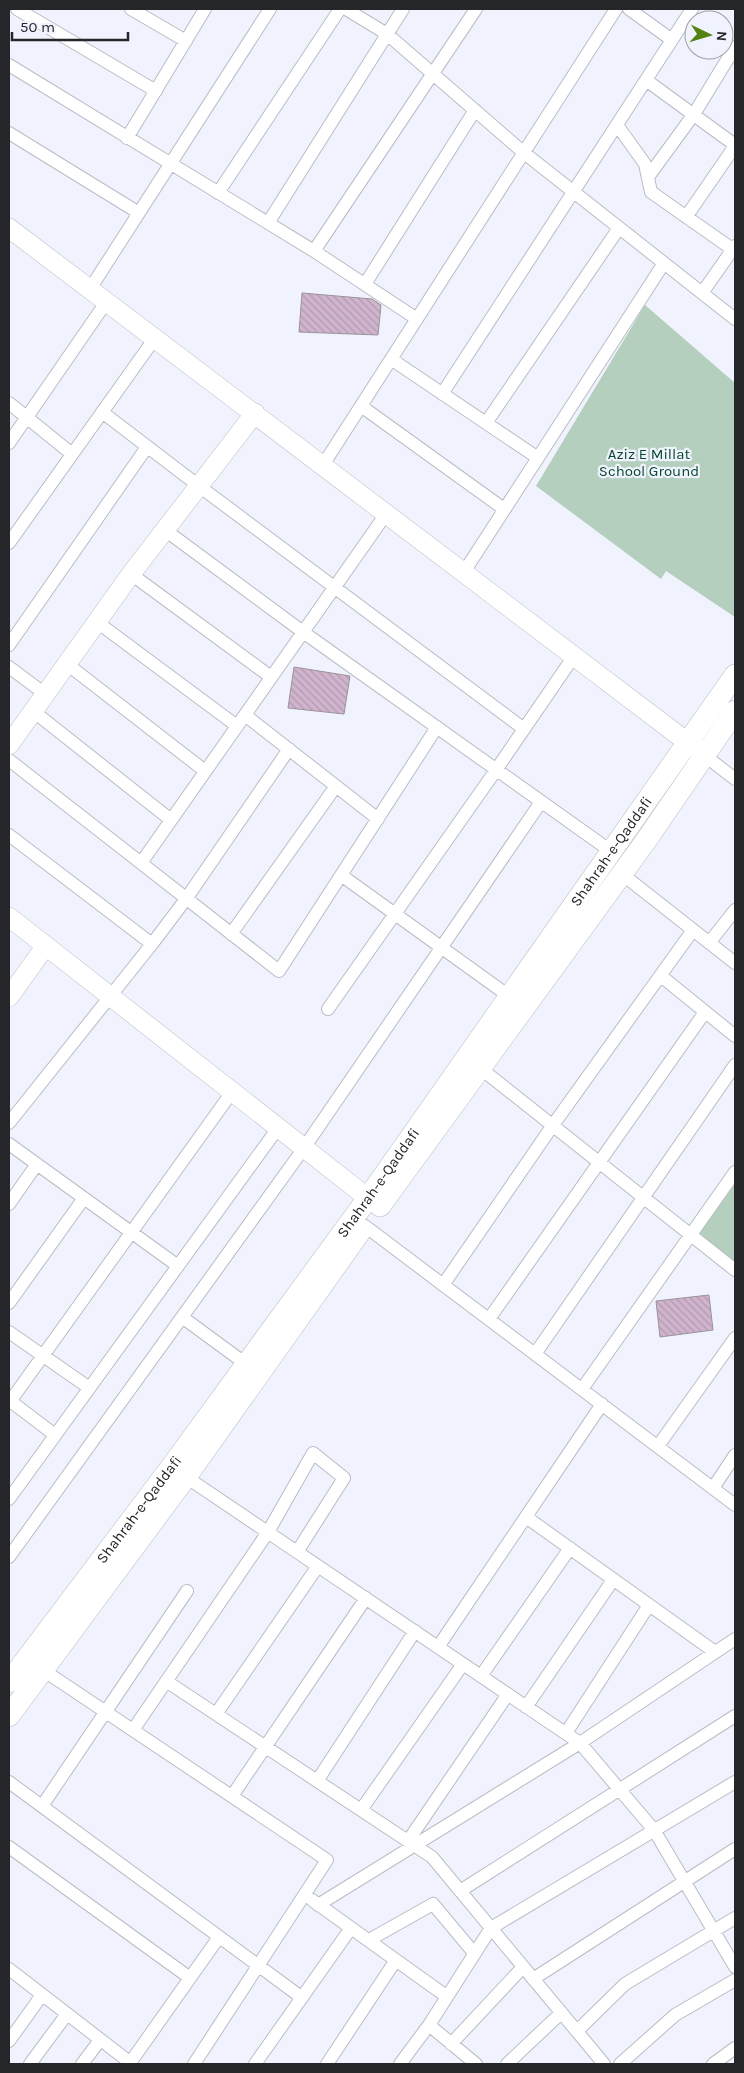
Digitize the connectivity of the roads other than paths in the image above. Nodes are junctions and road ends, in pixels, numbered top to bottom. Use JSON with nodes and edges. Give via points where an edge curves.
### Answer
{"nodes":[{"id":1,"x":18,"y":9,"type":"edge"},
{"id":2,"x":131,"y":9,"type":"edge"},
{"id":3,"x":206,"y":9,"type":"edge"},
{"id":4,"x":270,"y":9,"type":"edge"},
{"id":5,"x":340,"y":9,"type":"edge"},
{"id":6,"x":346,"y":9,"type":"edge"},
{"id":7,"x":403,"y":9,"type":"edge"},
{"id":8,"x":476,"y":9,"type":"edge"},
{"id":9,"x":616,"y":9,"type":"edge"},
{"id":10,"x":629,"y":9,"type":"edge"},
{"id":11,"x":692,"y":9,"type":"edge"},
{"id":12,"x":387,"y":34,"type":"junction"},
{"id":13,"x":672,"y":40,"type":"junction"},
{"id":14,"x":186,"y":41,"type":"junction"},
{"id":15,"x":735,"y":46,"type":"edge"},
{"id":16,"x":9,"y":65,"type":"edge"},
{"id":17,"x":432,"y":73,"type":"junction"},
{"id":18,"x":646,"y":80,"type":"junction"},
{"id":19,"x":156,"y":91,"type":"junction"},
{"id":20,"x":475,"y":110,"type":"junction"},
{"id":21,"x":694,"y":114,"type":"junction"},
{"id":22,"x":617,"y":125,"type":"junction"},
{"id":23,"x":9,"y":133,"type":"edge"},
{"id":24,"x":127,"y":138,"type":"junction"},
{"id":25,"x":735,"y":145,"type":"edge"},
{"id":26,"x":523,"y":152,"type":"junction"},
{"id":27,"x":170,"y":165,"type":"junction"},
{"id":28,"x":648,"y":177,"type":"junction"},
{"id":29,"x":573,"y":191,"type":"junction"},
{"id":30,"x":218,"y":193,"type":"junction"},
{"id":31,"x":139,"y":213,"type":"junction"},
{"id":32,"x":686,"y":217,"type":"junction"},
{"id":33,"x":268,"y":223,"type":"junction"},
{"id":34,"x":9,"y":228,"type":"edge"},
{"id":35,"x":619,"y":228,"type":"junction"},
{"id":36,"x":734,"y":249,"type":"edge"},
{"id":37,"x":314,"y":251,"type":"junction"},
{"id":38,"x":664,"y":263,"type":"junction"},
{"id":39,"x":365,"y":284,"type":"junction"},
{"id":40,"x":90,"y":289,"type":"junction"},
{"id":41,"x":702,"y":293,"type":"junction"},
{"id":42,"x":107,"y":301,"type":"junction"},
{"id":43,"x":417,"y":319,"type":"junction"},
{"id":44,"x":735,"y":319,"type":"edge"},
{"id":45,"x":155,"y":338,"type":"junction"},
{"id":46,"x":391,"y":359,"type":"junction"},
{"id":47,"x":442,"y":394,"type":"junction"},
{"id":48,"x":9,"y":402,"type":"edge"},
{"id":49,"x":361,"y":406,"type":"junction"},
{"id":50,"x":102,"y":412,"type":"junction"},
{"id":51,"x":254,"y":413,"type":"junction"},
{"id":52,"x":28,"y":416,"type":"junction"},
{"id":53,"x":486,"y":423,"type":"junction"},
{"id":54,"x":9,"y":443,"type":"edge"},
{"id":55,"x":147,"y":446,"type":"junction"},
{"id":56,"x":72,"y":454,"type":"junction"},
{"id":57,"x":538,"y":458,"type":"junction"},
{"id":58,"x":323,"y":465,"type":"junction"},
{"id":59,"x":199,"y":486,"type":"junction"},
{"id":60,"x":504,"y":509,"type":"junction"},
{"id":61,"x":386,"y":514,"type":"junction"},
{"id":62,"x":165,"y":530,"type":"junction"},
{"id":63,"x":9,"y":543,"type":"edge"},
{"id":64,"x":464,"y":572,"type":"junction"},
{"id":65,"x":131,"y":574,"type":"junction"},
{"id":66,"x":334,"y":588,"type":"junction"},
{"id":67,"x":97,"y":622,"type":"junction"},
{"id":68,"x":303,"y":632,"type":"junction"},
{"id":69,"x":9,"y":645,"type":"edge"},
{"id":70,"x":574,"y":656,"type":"junction"},
{"id":71,"x":67,"y":664,"type":"junction"},
{"id":72,"x":9,"y":667,"type":"edge"},
{"id":73,"x":735,"y":675,"type":"edge"},
{"id":74,"x":271,"y":677,"type":"junction"},
{"id":75,"x":45,"y":694,"type":"junction"},
{"id":76,"x":735,"y":710,"type":"edge"},
{"id":77,"x":33,"y":711,"type":"junction"},
{"id":78,"x":245,"y":715,"type":"junction"},
{"id":79,"x":237,"y":726,"type":"junction"},
{"id":80,"x":437,"y":727,"type":"junction"},
{"id":81,"x":524,"y":729,"type":"junction"},
{"id":82,"x":9,"y":744,"type":"edge"},
{"id":83,"x":289,"y":749,"type":"junction"},
{"id":84,"x":697,"y":749,"type":"junction"},
{"id":85,"x":9,"y":760,"type":"edge"},
{"id":86,"x":496,"y":770,"type":"junction"},
{"id":87,"x":205,"y":771,"type":"junction"},
{"id":88,"x":735,"y":779,"type":"edge"},
{"id":89,"x":336,"y":786,"type":"junction"},
{"id":90,"x":541,"y":802,"type":"junction"},
{"id":91,"x":378,"y":819,"type":"junction"},
{"id":92,"x":171,"y":820,"type":"junction"},
{"id":93,"x":9,"y":835,"type":"edge"},
{"id":94,"x":612,"y":852,"type":"junction"},
{"id":95,"x":141,"y":863,"type":"junction"},
{"id":96,"x":622,"y":874,"type":"junction"},
{"id":97,"x":341,"y":875,"type":"junction"},
{"id":98,"x":186,"y":899,"type":"junction"},
{"id":99,"x":735,"y":910,"type":"edge"},
{"id":100,"x":395,"y":914,"type":"junction"},
{"id":101,"x":9,"y":918,"type":"edge"},
{"id":102,"x":693,"y":930,"type":"junction"},
{"id":103,"x":231,"y":934,"type":"junction"},
{"id":104,"x":709,"y":942,"type":"junction"},
{"id":105,"x":152,"y":944,"type":"junction"},
{"id":106,"x":45,"y":947,"type":"junction"},
{"id":107,"x":441,"y":947,"type":"junction"},
{"id":108,"x":735,"y":963,"type":"edge"},
{"id":109,"x":661,"y":976,"type":"junction"},
{"id":110,"x":9,"y":997,"type":"edge"},
{"id":111,"x":110,"y":997,"type":"junction"},
{"id":112,"x":510,"y":997,"type":"junction"},
{"id":113,"x":328,"y":1009,"type":"dead end"},
{"id":114,"x":706,"y":1012,"type":"junction"},
{"id":115,"x":735,"y":1036,"type":"edge"},
{"id":116,"x":735,"y":1065,"type":"edge"},
{"id":117,"x":480,"y":1068,"type":"junction"},
{"id":118,"x":232,"y":1092,"type":"junction"},
{"id":119,"x":9,"y":1122,"type":"edge"},
{"id":120,"x":553,"y":1126,"type":"junction"},
{"id":121,"x":278,"y":1128,"type":"junction"},
{"id":122,"x":9,"y":1144,"type":"edge"},
{"id":123,"x":304,"y":1148,"type":"junction"},
{"id":124,"x":599,"y":1162,"type":"junction"},
{"id":125,"x":37,"y":1164,"type":"junction"},
{"id":126,"x":735,"y":1172,"type":"edge"},
{"id":127,"x":643,"y":1197,"type":"junction"},
{"id":128,"x":84,"y":1198,"type":"junction"},
{"id":129,"x":368,"y":1198,"type":"junction"},
{"id":130,"x":9,"y":1204,"type":"edge"},
{"id":131,"x":365,"y":1226,"type":"junction"},
{"id":132,"x":132,"y":1232,"type":"junction"},
{"id":133,"x":691,"y":1235,"type":"junction"},
{"id":134,"x":178,"y":1266,"type":"junction"},
{"id":135,"x":735,"y":1270,"type":"edge"},
{"id":136,"x":443,"y":1285,"type":"junction"},
{"id":137,"x":9,"y":1303,"type":"edge"},
{"id":138,"x":182,"y":1317,"type":"junction"},
{"id":139,"x":489,"y":1319,"type":"junction"},
{"id":140,"x":9,"y":1332,"type":"edge"},
{"id":141,"x":735,"y":1338,"type":"edge"},
{"id":142,"x":535,"y":1354,"type":"junction"},
{"id":143,"x":43,"y":1356,"type":"junction"},
{"id":144,"x":246,"y":1364,"type":"junction"},
{"id":145,"x":88,"y":1387,"type":"junction"},
{"id":146,"x":582,"y":1389,"type":"junction"},
{"id":147,"x":9,"y":1402,"type":"edge"},
{"id":148,"x":602,"y":1404,"type":"junction"},
{"id":149,"x":55,"y":1435,"type":"junction"},
{"id":150,"x":658,"y":1446,"type":"junction"},
{"id":151,"x":735,"y":1455,"type":"edge"},
{"id":152,"x":186,"y":1477,"type":"junction"},
{"id":153,"x":712,"y":1488,"type":"junction"},
{"id":154,"x":9,"y":1499,"type":"edge"},
{"id":155,"x":735,"y":1505,"type":"edge"},
{"id":156,"x":526,"y":1517,"type":"junction"},
{"id":157,"x":268,"y":1532,"type":"junction"},
{"id":158,"x":570,"y":1548,"type":"junction"},
{"id":159,"x":297,"y":1552,"type":"junction"},
{"id":160,"x":9,"y":1557,"type":"edge"},
{"id":161,"x":318,"y":1566,"type":"junction"},
{"id":162,"x":614,"y":1580,"type":"junction"},
{"id":163,"x":187,"y":1592,"type":"dead end"},
{"id":164,"x":366,"y":1598,"type":"junction"},
{"id":165,"x":649,"y":1605,"type":"junction"},
{"id":166,"x":415,"y":1631,"type":"junction"},
{"id":167,"x":735,"y":1639,"type":"edge"},
{"id":168,"x":438,"y":1647,"type":"junction"},
{"id":169,"x":715,"y":1652,"type":"junction"},
{"id":170,"x":463,"y":1664,"type":"junction"},
{"id":171,"x":43,"y":1670,"type":"junction"},
{"id":172,"x":481,"y":1676,"type":"junction"},
{"id":173,"x":166,"y":1681,"type":"junction"},
{"id":174,"x":9,"y":1682,"type":"edge"},
{"id":175,"x":508,"y":1694,"type":"junction"},
{"id":176,"x":526,"y":1707,"type":"junction"},
{"id":177,"x":106,"y":1712,"type":"junction"},
{"id":178,"x":216,"y":1714,"type":"junction"},
{"id":179,"x":9,"y":1716,"type":"edge"},
{"id":180,"x":735,"y":1716,"type":"edge"},
{"id":181,"x":133,"y":1730,"type":"junction"},
{"id":182,"x":566,"y":1733,"type":"junction"},
{"id":183,"x":580,"y":1743,"type":"junction"},
{"id":184,"x":265,"y":1747,"type":"junction"},
{"id":185,"x":317,"y":1781,"type":"junction"},
{"id":186,"x":9,"y":1782,"type":"edge"},
{"id":187,"x":735,"y":1782,"type":"edge"},
{"id":188,"x":619,"y":1789,"type":"junction"},
{"id":189,"x":232,"y":1796,"type":"junction"},
{"id":190,"x":42,"y":1806,"type":"junction"},
{"id":191,"x":361,"y":1810,"type":"junction"},
{"id":192,"x":654,"y":1830,"type":"junction"},
{"id":193,"x":410,"y":1843,"type":"junction"},
{"id":194,"x":9,"y":1847,"type":"edge"},
{"id":195,"x":735,"y":1849,"type":"edge"},
{"id":196,"x":684,"y":1881,"type":"junction"},
{"id":197,"x":460,"y":1891,"type":"junction"},
{"id":198,"x":304,"y":1894,"type":"junction"},
{"id":199,"x":318,"y":1905,"type":"junction"},
{"id":200,"x":735,"y":1918,"type":"edge"},
{"id":201,"x":351,"y":1928,"type":"junction"},
{"id":202,"x":490,"y":1928,"type":"junction"},
{"id":203,"x":714,"y":1931,"type":"junction"},
{"id":204,"x":219,"y":1937,"type":"junction"},
{"id":205,"x":369,"y":1940,"type":"junction"},
{"id":206,"x":474,"y":1952,"type":"junction"},
{"id":207,"x":396,"y":1960,"type":"junction"},
{"id":208,"x":258,"y":1966,"type":"junction"},
{"id":209,"x":523,"y":1967,"type":"junction"},
{"id":210,"x":735,"y":1967,"type":"edge"},
{"id":211,"x":9,"y":1969,"type":"edge"},
{"id":212,"x":190,"y":1978,"type":"junction"},
{"id":213,"x":533,"y":1979,"type":"junction"},
{"id":214,"x":735,"y":1980,"type":"edge"},
{"id":215,"x":42,"y":1994,"type":"junction"},
{"id":216,"x":446,"y":1996,"type":"junction"},
{"id":217,"x":301,"y":1997,"type":"junction"},
{"id":218,"x":561,"y":2013,"type":"junction"},
{"id":219,"x":67,"y":2014,"type":"junction"},
{"id":220,"x":429,"y":2025,"type":"junction"},
{"id":221,"x":576,"y":2032,"type":"junction"},
{"id":222,"x":100,"y":2040,"type":"junction"},
{"id":223,"x":9,"y":2041,"type":"edge"},
{"id":224,"x":451,"y":2044,"type":"junction"},
{"id":225,"x":735,"y":2048,"type":"edge"},
{"id":226,"x":469,"y":2062,"type":"edge"},
{"id":227,"x":599,"y":2063,"type":"edge"},
{"id":228,"x":30,"y":2064,"type":"edge"},
{"id":229,"x":82,"y":2064,"type":"edge"},
{"id":230,"x":131,"y":2064,"type":"edge"},
{"id":231,"x":194,"y":2064,"type":"edge"},
{"id":232,"x":255,"y":2064,"type":"edge"},
{"id":233,"x":327,"y":2064,"type":"edge"},
{"id":234,"x":400,"y":2064,"type":"edge"},
{"id":235,"x":507,"y":2064,"type":"edge"},
{"id":236,"x":620,"y":2064,"type":"edge"},
{"id":237,"x":713,"y":2064,"type":"edge"}],
"edges":[{"from":1,"to":19,"type":"street"},
{"from":2,"to":14,"type":"street"},
{"from":3,"to":14,"type":"street"},
{"from":4,"to":27,"type":"street"},
{"from":5,"to":30,"type":"street"},
{"from":6,"to":12,"type":"street"},
{"from":7,"to":12,"type":"street"},
{"from":8,"to":17,"type":"street"},
{"from":9,"to":26,"type":"street"},
{"from":10,"to":13,"type":"street"},
{"from":11,"to":13,"type":"street"},
{"from":12,"to":17,"type":"street"},
{"from":12,"to":33,"type":"street"},
{"from":13,"to":18,"type":"street"},
{"from":14,"to":19,"type":"street"},
{"from":15,"to":21,"type":"street"},
{"from":16,"to":24,"type":"street"},
{"from":17,"to":20,"type":"street"},
{"from":17,"to":37,"type":"street"},
{"from":18,"to":21,"type":"street"},
{"from":18,"to":22,"type":"street"},
{"from":19,"to":24,"type":"street"},
{"from":20,"to":26,"type":"street"},
{"from":20,"to":39,"type":"street"},
{"from":21,"to":25,"type":"street"},
{"from":21,"to":28,"type":"street"},
{"from":22,"to":28,"type":"street","via":[[645,164]]},
{"from":22,"to":29,"type":"street"},
{"from":23,"to":31,"type":"street"},
{"from":24,"to":27,"type":"street"},
{"from":25,"to":32,"type":"street"},
{"from":26,"to":29,"type":"street"},
{"from":26,"to":43,"type":"street"},
{"from":27,"to":30,"type":"street"},
{"from":27,"to":31,"type":"street"},
{"from":28,"to":32,"type":"street","via":[[651,192]]},
{"from":29,"to":35,"type":"street"},
{"from":29,"to":47,"type":"street"},
{"from":30,"to":33,"type":"street"},
{"from":31,"to":40,"type":"street"},
{"from":32,"to":36,"type":"street"},
{"from":33,"to":37,"type":"street"},
{"from":34,"to":40,"type":"street"},
{"from":35,"to":38,"type":"street"},
{"from":35,"to":53,"type":"street"},
{"from":36,"to":41,"type":"street"},
{"from":37,"to":39,"type":"street"},
{"from":38,"to":41,"type":"street"},
{"from":38,"to":57,"type":"street"},
{"from":39,"to":43,"type":"street"},
{"from":40,"to":42,"type":"street"},
{"from":41,"to":44,"type":"street"},
{"from":42,"to":45,"type":"street"},
{"from":42,"to":52,"type":"street"},
{"from":43,"to":46,"type":"street"},
{"from":45,"to":50,"type":"street"},
{"from":45,"to":51,"type":"street"},
{"from":46,"to":47,"type":"street"},
{"from":46,"to":49,"type":"street"},
{"from":47,"to":53,"type":"street"},
{"from":48,"to":52,"type":"street"},
{"from":49,"to":58,"type":"street"},
{"from":49,"to":60,"type":"street"},
{"from":50,"to":55,"type":"street"},
{"from":50,"to":56,"type":"street"},
{"from":51,"to":58,"type":"street"},
{"from":51,"to":59,"type":"street"},
{"from":52,"to":54,"type":"street"},
{"from":52,"to":56,"type":"street"},
{"from":53,"to":57,"type":"street"},
{"from":55,"to":59,"type":"street"},
{"from":55,"to":69,"type":"street"},
{"from":56,"to":63,"type":"street"},
{"from":57,"to":60,"type":"street"},
{"from":58,"to":61,"type":"street"},
{"from":59,"to":62,"type":"street"},
{"from":59,"to":66,"type":"street"},
{"from":60,"to":64,"type":"street"},
{"from":61,"to":64,"type":"street"},
{"from":61,"to":66,"type":"street"},
{"from":62,"to":65,"type":"street"},
{"from":62,"to":68,"type":"street"},
{"from":64,"to":70,"type":"street"},
{"from":65,"to":67,"type":"street"},
{"from":65,"to":74,"type":"street"},
{"from":66,"to":68,"type":"street"},
{"from":66,"to":81,"type":"street"},
{"from":67,"to":71,"type":"street"},
{"from":67,"to":79,"type":"street"},
{"from":68,"to":74,"type":"street"},
{"from":68,"to":80,"type":"street"},
{"from":70,"to":81,"type":"street"},
{"from":70,"to":84,"type":"street"},
{"from":71,"to":75,"type":"street"},
{"from":71,"to":87,"type":"street"},
{"from":72,"to":75,"type":"street"},
{"from":73,"to":84,"type":"main road","name":"Shahrah-e-Qaddafi"},
{"from":74,"to":78,"type":"street"},
{"from":75,"to":77,"type":"street"},
{"from":76,"to":84,"type":"main road","name":"Shahrah-e-Qaddafi"},
{"from":77,"to":82,"type":"street"},
{"from":77,"to":92,"type":"street"},
{"from":78,"to":79,"type":"street"},
{"from":78,"to":83,"type":"street"},
{"from":79,"to":87,"type":"street"},
{"from":80,"to":86,"type":"street"},
{"from":80,"to":91,"type":"street"},
{"from":81,"to":86,"type":"street"},
{"from":83,"to":89,"type":"street"},
{"from":83,"to":98,"type":"street"},
{"from":84,"to":88,"type":"street"},
{"from":84,"to":94,"type":"main road","name":"Shahrah-e-Qaddafi"},
{"from":84,"to":96,"type":"main road","name":"Shahrah-e-Qaddafi"},
{"from":85,"to":95,"type":"street"},
{"from":86,"to":90,"type":"street"},
{"from":86,"to":100,"type":"street"},
{"from":87,"to":92,"type":"street"},
{"from":89,"to":91,"type":"street"},
{"from":89,"to":103,"type":"street"},
{"from":90,"to":94,"type":"street"},
{"from":90,"to":107,"type":"street"},
{"from":91,"to":97,"type":"street"},
{"from":92,"to":95,"type":"street"},
{"from":93,"to":105,"type":"street"},
{"from":94,"to":112,"type":"main road","name":"Shahrah-e-Qaddafi"},
{"from":95,"to":98,"type":"street"},
{"from":96,"to":102,"type":"street"},
{"from":96,"to":117,"type":"main road","name":"Shahrah-e-Qaddafi"},
{"from":97,"to":100,"type":"street"},
{"from":97,"to":103,"type":"street","via":[[279,971]]},
{"from":98,"to":103,"type":"street"},
{"from":98,"to":105,"type":"street"},
{"from":99,"to":104,"type":"street"},
{"from":100,"to":107,"type":"street"},
{"from":100,"to":113,"type":"street"},
{"from":101,"to":106,"type":"street"},
{"from":102,"to":104,"type":"street"},
{"from":102,"to":109,"type":"street"},
{"from":104,"to":108,"type":"street"},
{"from":105,"to":111,"type":"street"},
{"from":106,"to":110,"type":"street"},
{"from":106,"to":111,"type":"street"},
{"from":107,"to":112,"type":"street"},
{"from":107,"to":123,"type":"street"},
{"from":109,"to":114,"type":"street"},
{"from":109,"to":120,"type":"street"},
{"from":111,"to":118,"type":"street"},
{"from":111,"to":119,"type":"street"},
{"from":112,"to":129,"type":"main road","name":"Shahrah-e-Qaddafi"},
{"from":114,"to":115,"type":"street"},
{"from":114,"to":124,"type":"street"},
{"from":116,"to":127,"type":"street"},
{"from":117,"to":120,"type":"street"},
{"from":117,"to":131,"type":"main road","name":"Shahrah-e-Qaddafi"},
{"from":118,"to":121,"type":"street"},
{"from":118,"to":132,"type":"street"},
{"from":120,"to":124,"type":"street"},
{"from":120,"to":136,"type":"street"},
{"from":121,"to":123,"type":"street"},
{"from":121,"to":134,"type":"street"},
{"from":122,"to":125,"type":"street"},
{"from":123,"to":129,"type":"street"},
{"from":123,"to":138,"type":"street"},
{"from":124,"to":127,"type":"street"},
{"from":124,"to":139,"type":"street"},
{"from":125,"to":128,"type":"street"},
{"from":125,"to":130,"type":"street"},
{"from":126,"to":133,"type":"street"},
{"from":127,"to":133,"type":"street"},
{"from":127,"to":142,"type":"street"},
{"from":128,"to":132,"type":"street"},
{"from":128,"to":137,"type":"street"},
{"from":129,"to":144,"type":"main road","name":"Shahrah-e-Qaddafi"},
{"from":131,"to":136,"type":"street"},
{"from":131,"to":152,"type":"main road","name":"Shahrah-e-Qaddafi"},
{"from":132,"to":134,"type":"street"},
{"from":132,"to":143,"type":"street"},
{"from":133,"to":135,"type":"street"},
{"from":133,"to":146,"type":"street"},
{"from":134,"to":145,"type":"street"},
{"from":136,"to":139,"type":"street"},
{"from":138,"to":144,"type":"street"},
{"from":138,"to":160,"type":"street"},
{"from":139,"to":142,"type":"street"},
{"from":140,"to":143,"type":"street"},
{"from":141,"to":150,"type":"street"},
{"from":142,"to":146,"type":"street"},
{"from":143,"to":145,"type":"street"},
{"from":143,"to":147,"type":"street"},
{"from":144,"to":174,"type":"main road","name":"Shahrah-e-Qaddafi"},
{"from":145,"to":149,"type":"street"},
{"from":146,"to":148,"type":"street"},
{"from":147,"to":149,"type":"street"},
{"from":148,"to":150,"type":"street"},
{"from":148,"to":156,"type":"street"},
{"from":149,"to":154,"type":"street"},
{"from":150,"to":153,"type":"street"},
{"from":151,"to":153,"type":"street"},
{"from":152,"to":157,"type":"street"},
{"from":152,"to":171,"type":"main road","name":"Shahrah-e-Qaddafi"},
{"from":153,"to":155,"type":"street"},
{"from":156,"to":158,"type":"street"},
{"from":156,"to":168,"type":"street"},
{"from":157,"to":159,"type":"street"},
{"from":157,"to":159,"type":"street","via":[[313,1453],[344,1478]]},
{"from":157,"to":173,"type":"street"},
{"from":158,"to":162,"type":"street"},
{"from":158,"to":172,"type":"street"},
{"from":159,"to":161,"type":"street"},
{"from":161,"to":164,"type":"street"},
{"from":161,"to":178,"type":"street"},
{"from":162,"to":165,"type":"street"},
{"from":162,"to":176,"type":"street"},
{"from":163,"to":177,"type":"street"},
{"from":164,"to":166,"type":"street"},
{"from":164,"to":184,"type":"street"},
{"from":165,"to":169,"type":"street"},
{"from":165,"to":182,"type":"street"},
{"from":166,"to":168,"type":"street"},
{"from":166,"to":185,"type":"street"},
{"from":167,"to":169,"type":"street"},
{"from":168,"to":170,"type":"street"},
{"from":169,"to":183,"type":"street"},
{"from":170,"to":172,"type":"street"},
{"from":170,"to":191,"type":"street"},
{"from":171,"to":177,"type":"street"},
{"from":171,"to":179,"type":"main road","name":"Shahrah-e-Qaddafi"},
{"from":172,"to":175,"type":"street"},
{"from":173,"to":178,"type":"street"},
{"from":173,"to":181,"type":"street"},
{"from":175,"to":176,"type":"street"},
{"from":175,"to":193,"type":"street"},
{"from":176,"to":182,"type":"street"},
{"from":177,"to":181,"type":"street"},
{"from":177,"to":190,"type":"street"},
{"from":178,"to":184,"type":"street"},
{"from":180,"to":188,"type":"street"},
{"from":181,"to":189,"type":"street"},
{"from":182,"to":183,"type":"street"},
{"from":183,"to":188,"type":"street"},
{"from":183,"to":193,"type":"street"},
{"from":184,"to":185,"type":"street"},
{"from":184,"to":189,"type":"street"},
{"from":185,"to":191,"type":"street"},
{"from":186,"to":190,"type":"street"},
{"from":187,"to":192,"type":"street"},
{"from":188,"to":192,"type":"street"},
{"from":188,"to":197,"type":"street"},
{"from":189,"to":198,"type":"street","via":[[327,1860]]},
{"from":190,"to":204,"type":"street"},
{"from":191,"to":193,"type":"street"},
{"from":192,"to":196,"type":"street"},
{"from":192,"to":202,"type":"street"},
{"from":193,"to":197,"type":"street","via":[[432,1857]]},
{"from":193,"to":199,"type":"street"},
{"from":194,"to":212,"type":"street"},
{"from":195,"to":196,"type":"street"},
{"from":196,"to":203,"type":"street"},
{"from":196,"to":213,"type":"street"},
{"from":197,"to":202,"type":"street"},
{"from":198,"to":199,"type":"street"},
{"from":198,"to":208,"type":"street"},
{"from":199,"to":201,"type":"street"},
{"from":200,"to":203,"type":"street"},
{"from":201,"to":205,"type":"street"},
{"from":201,"to":217,"type":"street"},
{"from":202,"to":206,"type":"street"},
{"from":202,"to":209,"type":"street"},
{"from":203,"to":210,"type":"street"},
{"from":203,"to":221,"type":"street","via":[[625,1984]]},
{"from":204,"to":208,"type":"street"},
{"from":204,"to":212,"type":"street"},
{"from":205,"to":206,"type":"street","via":[[432,1904]]},
{"from":205,"to":207,"type":"street"},
{"from":206,"to":216,"type":"street"},
{"from":207,"to":216,"type":"street"},
{"from":207,"to":233,"type":"street"},
{"from":208,"to":217,"type":"street"},
{"from":208,"to":231,"type":"street"},
{"from":209,"to":213,"type":"street"},
{"from":209,"to":224,"type":"street"},
{"from":211,"to":215,"type":"street"},
{"from":212,"to":230,"type":"street"},
{"from":213,"to":218,"type":"street"},
{"from":214,"to":236,"type":"street","via":[[675,2015]]},
{"from":215,"to":219,"type":"street"},
{"from":215,"to":223,"type":"street"},
{"from":216,"to":220,"type":"street"},
{"from":217,"to":232,"type":"street"},
{"from":218,"to":221,"type":"street"},
{"from":218,"to":235,"type":"street"},
{"from":219,"to":222,"type":"street"},
{"from":219,"to":228,"type":"street"},
{"from":220,"to":224,"type":"street"},
{"from":220,"to":234,"type":"street"},
{"from":221,"to":227,"type":"street"},
{"from":222,"to":229,"type":"street"},
{"from":222,"to":230,"type":"street"},
{"from":224,"to":226,"type":"street"},
{"from":225,"to":237,"type":"street"}]}
